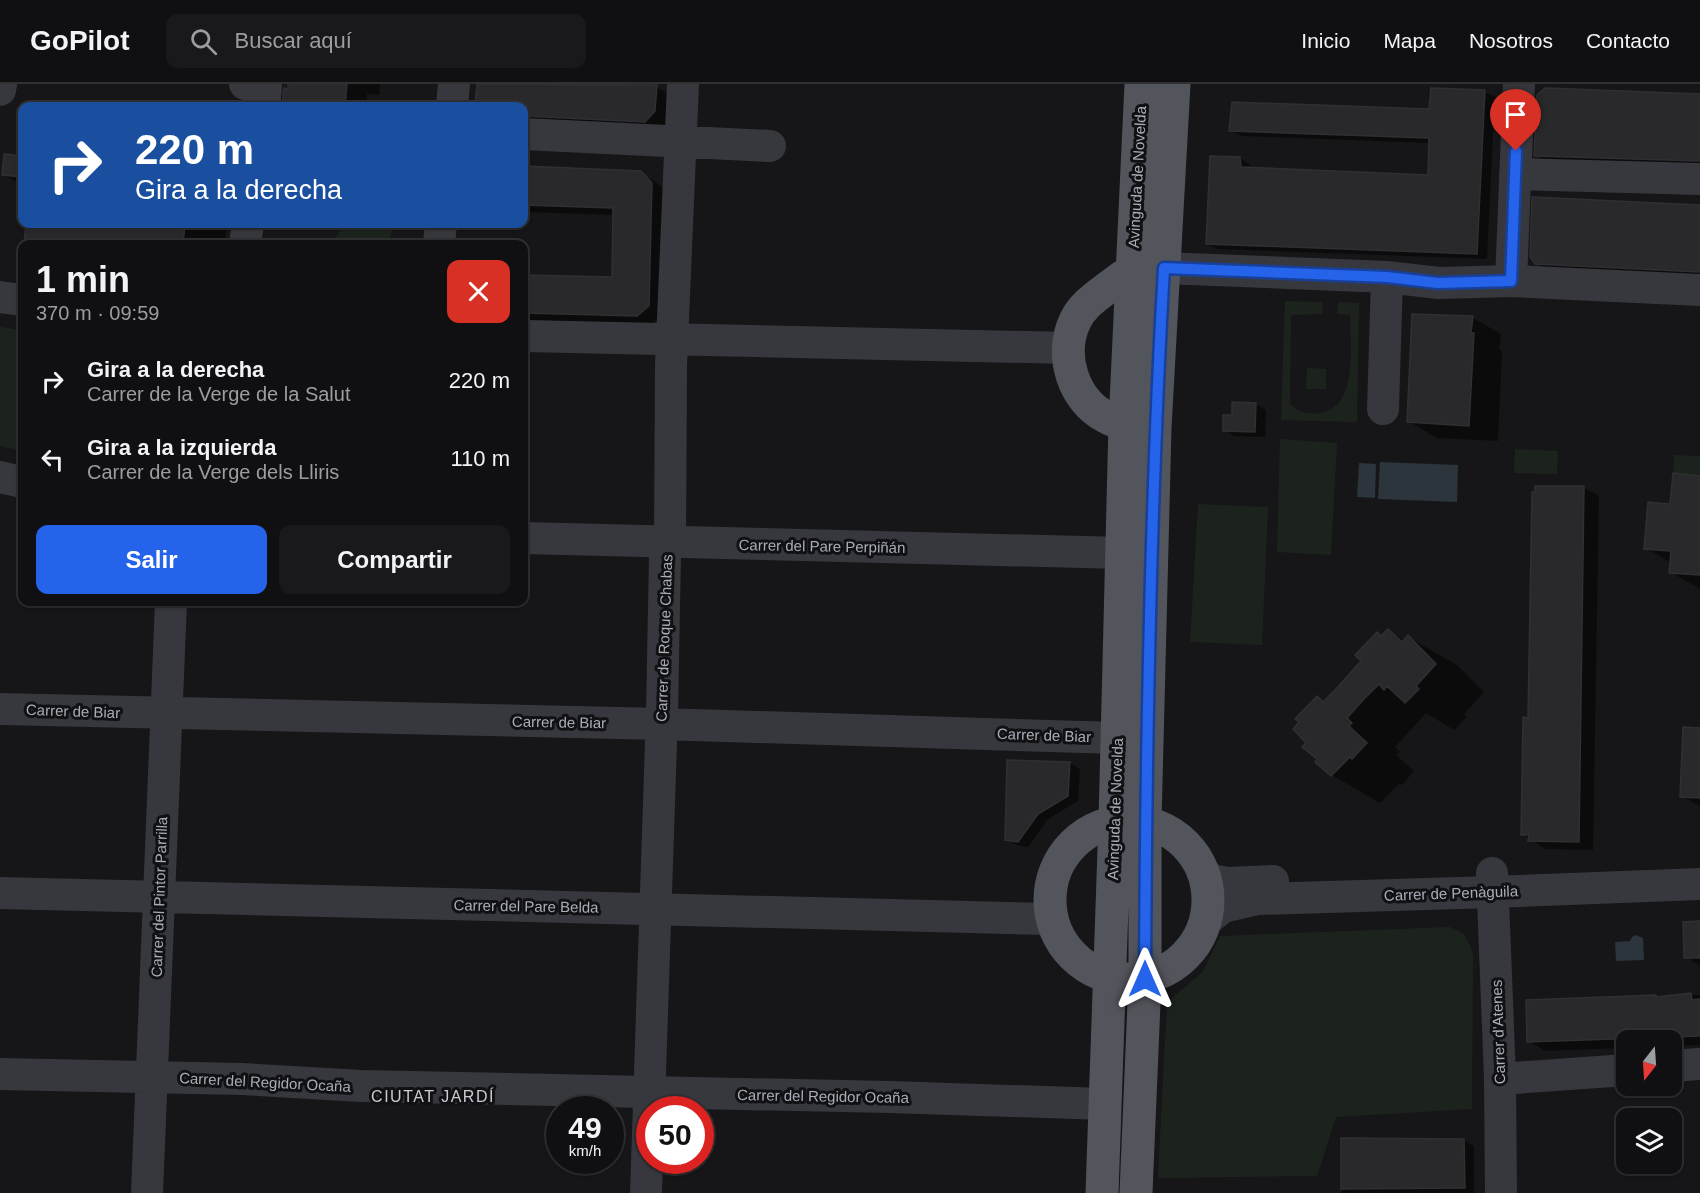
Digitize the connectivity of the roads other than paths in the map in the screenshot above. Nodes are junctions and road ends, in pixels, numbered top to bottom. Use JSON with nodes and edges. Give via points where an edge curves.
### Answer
{"nodes":[{"id":1,"x":1,"y":84,"type":"edge"},
{"id":2,"x":245,"y":84,"type":"edge"},
{"id":3,"x":454,"y":84,"type":"edge"},
{"id":4,"x":683,"y":84,"type":"edge"},
{"id":5,"x":1142,"y":84,"type":"edge"},
{"id":6,"x":1174,"y":84,"type":"edge"},
{"id":7,"x":1519,"y":84,"type":"edge"},
{"id":8,"x":0,"y":90,"type":"edge"},
{"id":9,"x":264,"y":102,"type":"edge"},
{"id":10,"x":452,"y":102,"type":"edge"},
{"id":11,"x":528,"y":134,"type":"edge"},
{"id":12,"x":681,"y":140,"type":"junction"},
{"id":13,"x":770,"y":146,"type":"dead end"},
{"id":14,"x":1515,"y":174,"type":"junction"},
{"id":15,"x":1700,"y":179,"type":"edge"},
{"id":16,"x":1164,"y":268,"type":"junction"},
{"id":17,"x":1132,"y":270,"type":"junction"},
{"id":18,"x":1387,"y":277,"type":"junction"},
{"id":19,"x":1511,"y":281,"type":"junction"},
{"id":20,"x":1700,"y":290,"type":"edge"},
{"id":21,"x":0,"y":297,"type":"edge"},
{"id":22,"x":18,"y":299,"type":"edge"},
{"id":23,"x":528,"y":336,"type":"edge"},
{"id":24,"x":673,"y":338,"type":"junction"},
{"id":25,"x":1068,"y":348,"type":"junction"},
{"id":26,"x":1383,"y":410,"type":"dead end"},
{"id":27,"x":1140,"y":426,"type":"junction"},
{"id":28,"x":0,"y":477,"type":"edge"},
{"id":29,"x":18,"y":481,"type":"edge"},
{"id":30,"x":528,"y":538,"type":"edge"},
{"id":31,"x":670,"y":543,"type":"junction"},
{"id":32,"x":1122,"y":553,"type":"junction"},
{"id":33,"x":171,"y":606,"type":"edge"},
{"id":34,"x":0,"y":709,"type":"edge"},
{"id":35,"x":166,"y":713,"type":"junction"},
{"id":36,"x":662,"y":724,"type":"junction"},
{"id":37,"x":1117,"y":738,"type":"junction"},
{"id":38,"x":1130,"y":821,"type":"junction"},
{"id":39,"x":1700,"y":865,"type":"edge"},
{"id":40,"x":1207,"y":879,"type":"junction"},
{"id":41,"x":1492,"y":882,"type":"junction"},
{"id":42,"x":1700,"y":884,"type":"edge"},
{"id":43,"x":0,"y":893,"type":"edge"},
{"id":44,"x":159,"y":897,"type":"junction"},
{"id":45,"x":654,"y":910,"type":"junction"},
{"id":46,"x":1052,"y":919,"type":"junction"},
{"id":47,"x":1208,"y":919,"type":"junction"},
{"id":48,"x":1109,"y":977,"type":"junction"},
{"id":49,"x":1145,"y":979,"type":"junction"},
{"id":50,"x":1700,"y":1064,"type":"edge"},
{"id":51,"x":1682,"y":1065,"type":"edge"},
{"id":52,"x":1616,"y":1071,"type":"edge"},
{"id":53,"x":0,"y":1074,"type":"edge"},
{"id":54,"x":152,"y":1077,"type":"junction"},
{"id":55,"x":1500,"y":1079,"type":"junction"},
{"id":56,"x":650,"y":1092,"type":"junction"},
{"id":57,"x":1106,"y":1104,"type":"junction"},
{"id":58,"x":147,"y":1193,"type":"edge"},
{"id":59,"x":646,"y":1193,"type":"edge"},
{"id":60,"x":1102,"y":1193,"type":"edge"},
{"id":61,"x":1136,"y":1193,"type":"edge"},
{"id":62,"x":1501,"y":1193,"type":"edge"}],
"edges":[{"from":1,"to":8,"type":"street"},
{"from":2,"to":9,"type":"street","via":[[266,87]]},
{"from":3,"to":10,"type":"street"},
{"from":4,"to":12,"type":"street","name":"Carrer de Roque Chabas"},
{"from":5,"to":17,"type":"main road","name":"Avinguda de Novelda"},
{"from":6,"to":16,"type":"main road","name":"Avinguda de Novelda"},
{"from":7,"to":14,"type":"street"},
{"from":11,"to":12,"type":"street"},
{"from":12,"to":13,"type":"street"},
{"from":12,"to":24,"type":"street","name":"Carrer de Roque Chabas"},
{"from":14,"to":15,"type":"street"},
{"from":14,"to":19,"type":"street"},
{"from":16,"to":17,"type":"main road","name":"Avinguda de Novelda"},
{"from":16,"to":18,"type":"street"},
{"from":16,"to":27,"type":"main road","name":"Avinguda de Novelda"},
{"from":17,"to":25,"type":"main road","name":"Avinguda de Novelda","via":[[1088,302],[1074,322]]},
{"from":17,"to":27,"type":"main road","name":"Avinguda de Novelda"},
{"from":18,"to":19,"type":"street","via":[[1438,283]]},
{"from":18,"to":26,"type":"street"},
{"from":19,"to":20,"type":"street"},
{"from":21,"to":22,"type":"street"},
{"from":23,"to":24,"type":"street"},
{"from":24,"to":25,"type":"street"},
{"from":24,"to":31,"type":"street","name":"Carrer de Roque Chabas"},
{"from":25,"to":27,"type":"main road","name":"Avinguda de Novelda","via":[[1071,375],[1081,395],[1106,418]]},
{"from":27,"to":32,"type":"main road","name":"Avinguda de Novelda"},
{"from":27,"to":38,"type":"main road","name":"Avinguda de Novelda"},
{"from":28,"to":29,"type":"street"},
{"from":30,"to":31,"type":"street","name":"Carrer del Pare Perpiñán"},
{"from":31,"to":32,"type":"street","name":"Carrer del Pare Perpiñán"},
{"from":31,"to":36,"type":"street","name":"Carrer de Roque Chabas","via":[[664,555]]},
{"from":32,"to":37,"type":"main road","name":"Avinguda de Novelda"},
{"from":33,"to":35,"type":"street","name":"Carrer del Pintor Parrilla"},
{"from":34,"to":35,"type":"street","name":"Carrer de Biar"},
{"from":35,"to":36,"type":"street","name":"Carrer de Biar"},
{"from":35,"to":44,"type":"street","name":"Carrer del Pintor Parrilla"},
{"from":36,"to":37,"type":"street","name":"Carrer de Biar"},
{"from":36,"to":45,"type":"street","name":"Carrer de Roque Chabas"},
{"from":37,"to":38,"type":"main road","name":"Avinguda de Novelda"},
{"from":38,"to":40,"type":"main road","via":[[1172,832],[1193,851]]},
{"from":38,"to":46,"type":"main road","via":[[1085,833],[1063,855],[1050,885]]},
{"from":38,"to":48,"type":"main road","name":"Avinguda de Novelda"},
{"from":38,"to":49,"type":"main road","name":"Avinguda de Novelda"},
{"from":39,"to":41,"type":"street","name":"Carrer de Penàguila"},
{"from":40,"to":41,"type":"street","name":"Carrer de Penàguila","via":[[1227,883]]},
{"from":40,"to":47,"type":"main road"},
{"from":41,"to":42,"type":"street","name":"Carrer de Penàguila"},
{"from":41,"to":47,"type":"street","name":"Carrer de Penàguila","via":[[1258,899],[1223,907]]},
{"from":41,"to":55,"type":"street","name":"Carrer d'Atenes"},
{"from":43,"to":44,"type":"street","name":"Carrer del Pare Belda"},
{"from":44,"to":45,"type":"street","name":"Carrer del Pare Belda"},
{"from":44,"to":54,"type":"street","name":"Carrer del Pintor Parrilla"},
{"from":45,"to":46,"type":"street","name":"Carrer del Pare Belda"},
{"from":45,"to":56,"type":"street","name":"Carrer de Roque Chabas"},
{"from":46,"to":48,"type":"main road","via":[[1059,939],[1074,958]]},
{"from":47,"to":49,"type":"main road","via":[[1196,945],[1166,971]]},
{"from":48,"to":49,"type":"main road"},
{"from":48,"to":57,"type":"main road","name":"Avinguda de Novelda"},
{"from":49,"to":61,"type":"main road","name":"Avinguda de Novelda"},
{"from":50,"to":51,"type":"street"},
{"from":52,"to":55,"type":"street"},
{"from":53,"to":54,"type":"street","name":"Carrer del Regidor Ocaña"},
{"from":54,"to":56,"type":"street","name":"Carrer del Regidor Ocaña"},
{"from":54,"to":58,"type":"street","name":"Carrer del Pintor Parrilla"},
{"from":55,"to":62,"type":"street","name":"Carrer d'Atenes"},
{"from":56,"to":57,"type":"street","name":"Carrer del Regidor Ocaña"},
{"from":56,"to":59,"type":"street","name":"Carrer de Roque Chabas"},
{"from":57,"to":60,"type":"main road","name":"Avinguda de Novelda"}]}
